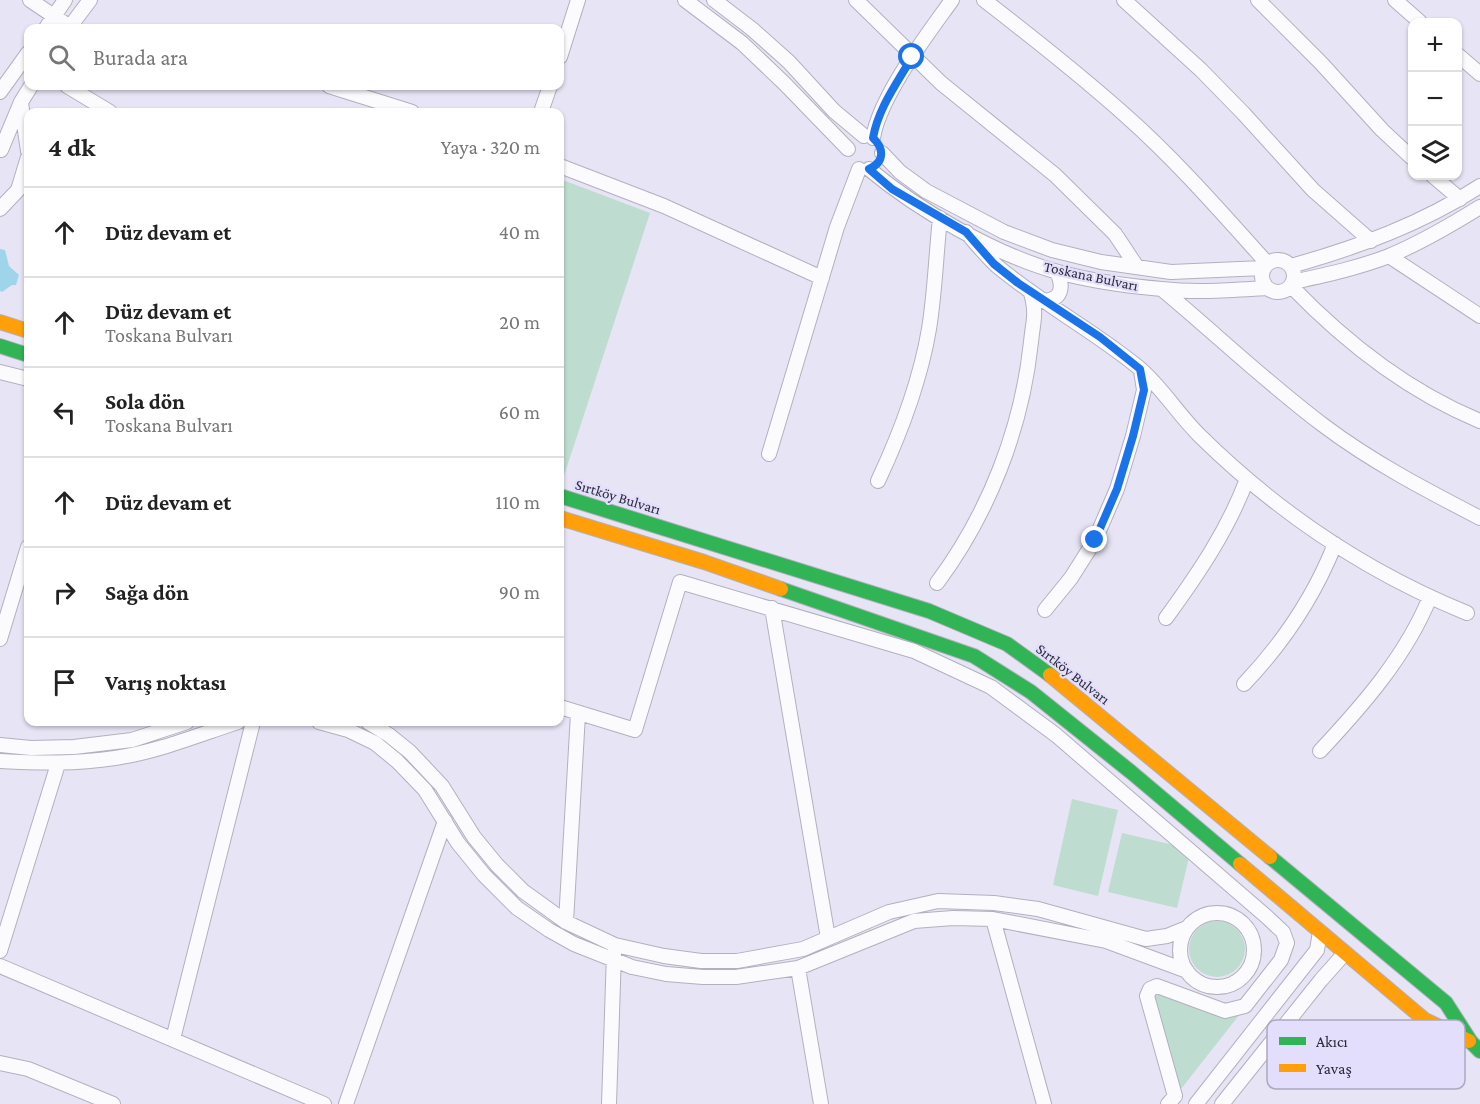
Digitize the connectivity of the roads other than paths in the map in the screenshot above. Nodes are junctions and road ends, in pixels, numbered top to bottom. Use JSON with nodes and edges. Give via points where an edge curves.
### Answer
{"nodes":[{"id":1,"x":30,"y":0,"type":"edge"},
{"id":2,"x":65,"y":0,"type":"edge"},
{"id":3,"x":90,"y":0,"type":"edge"},
{"id":4,"x":578,"y":0,"type":"edge"},
{"id":5,"x":685,"y":0,"type":"edge"},
{"id":6,"x":714,"y":0,"type":"edge"},
{"id":7,"x":856,"y":0,"type":"edge"},
{"id":8,"x":952,"y":0,"type":"edge"},
{"id":9,"x":984,"y":0,"type":"edge"},
{"id":10,"x":1124,"y":0,"type":"edge"},
{"id":11,"x":1258,"y":0,"type":"edge"},
{"id":12,"x":1395,"y":0,"type":"edge"},
{"id":13,"x":54,"y":17,"type":"junction"},
{"id":14,"x":1415,"y":18,"type":"edge"},
{"id":15,"x":49,"y":24,"type":"edge"},
{"id":16,"x":64,"y":24,"type":"edge"},
{"id":17,"x":73,"y":24,"type":"edge"},
{"id":18,"x":564,"y":44,"type":"edge"},
{"id":19,"x":912,"y":57,"type":"junction"},
{"id":20,"x":24,"y":58,"type":"edge"},
{"id":21,"x":1462,"y":58,"type":"edge"},
{"id":22,"x":1480,"y":74,"type":"edge"},
{"id":23,"x":5,"y":81,"type":"edge"},
{"id":24,"x":29,"y":90,"type":"edge"},
{"id":25,"x":74,"y":90,"type":"edge"},
{"id":26,"x":342,"y":90,"type":"edge"},
{"id":27,"x":549,"y":90,"type":"edge"},
{"id":28,"x":0,"y":92,"type":"edge"},
{"id":29,"x":21,"y":102,"type":"junction"},
{"id":30,"x":103,"y":108,"type":"edge"},
{"id":31,"x":399,"y":108,"type":"edge"},
{"id":32,"x":542,"y":108,"type":"edge"},
{"id":33,"x":24,"y":123,"type":"edge"},
{"id":34,"x":868,"y":137,"type":"junction"},
{"id":35,"x":848,"y":149,"type":"junction"},
{"id":36,"x":1,"y":150,"type":"edge"},
{"id":37,"x":882,"y":153,"type":"junction"},
{"id":38,"x":1408,"y":153,"type":"edge"},
{"id":39,"x":564,"y":168,"type":"edge"},
{"id":40,"x":864,"y":169,"type":"junction"},
{"id":41,"x":24,"y":170,"type":"edge"},
{"id":42,"x":1439,"y":180,"type":"edge"},
{"id":43,"x":1480,"y":186,"type":"edge"},
{"id":44,"x":1460,"y":199,"type":"junction"},
{"id":45,"x":0,"y":209,"type":"edge"},
{"id":46,"x":1479,"y":209,"type":"edge"},
{"id":47,"x":940,"y":218,"type":"junction"},
{"id":48,"x":966,"y":232,"type":"junction"},
{"id":49,"x":1371,"y":241,"type":"junction"},
{"id":50,"x":1389,"y":256,"type":"junction"},
{"id":51,"x":1265,"y":266,"type":"junction"},
{"id":52,"x":1291,"y":266,"type":"junction"},
{"id":53,"x":1137,"y":267,"type":"junction"},
{"id":54,"x":1057,"y":272,"type":"junction"},
{"id":55,"x":822,"y":278,"type":"junction"},
{"id":56,"x":1292,"y":284,"type":"junction"},
{"id":57,"x":1267,"y":288,"type":"junction"},
{"id":58,"x":1163,"y":290,"type":"junction"},
{"id":59,"x":1031,"y":292,"type":"junction"},
{"id":60,"x":1043,"y":301,"type":"junction"},
{"id":61,"x":1480,"y":316,"type":"edge"},
{"id":62,"x":0,"y":322,"type":"edge"},
{"id":63,"x":24,"y":330,"type":"edge"},
{"id":64,"x":0,"y":346,"type":"edge"},
{"id":65,"x":24,"y":354,"type":"edge"},
{"id":66,"x":1140,"y":369,"type":"junction"},
{"id":67,"x":0,"y":372,"type":"edge"},
{"id":68,"x":24,"y":378,"type":"edge"},
{"id":69,"x":1480,"y":421,"type":"edge"},
{"id":70,"x":769,"y":454,"type":"dead end"},
{"id":71,"x":1247,"y":479,"type":"junction"},
{"id":72,"x":878,"y":481,"type":"dead end"},
{"id":73,"x":564,"y":497,"type":"edge"},
{"id":74,"x":617,"y":514,"type":"junction"},
{"id":75,"x":1480,"y":518,"type":"edge"},
{"id":76,"x":564,"y":519,"type":"edge"},
{"id":77,"x":611,"y":534,"type":"junction"},
{"id":78,"x":1335,"y":544,"type":"junction"},
{"id":79,"x":24,"y":560,"type":"edge"},
{"id":80,"x":937,"y":583,"type":"dead end"},
{"id":81,"x":1430,"y":597,"type":"junction"},
{"id":82,"x":772,"y":608,"type":"junction"},
{"id":83,"x":922,"y":609,"type":"junction"},
{"id":84,"x":1045,"y":610,"type":"dead end"},
{"id":85,"x":1467,"y":613,"type":"dead end"},
{"id":86,"x":1166,"y":618,"type":"dead end"},
{"id":87,"x":913,"y":635,"type":"junction"},
{"id":88,"x":0,"y":639,"type":"edge"},
{"id":89,"x":1244,"y":684,"type":"dead end"},
{"id":90,"x":1090,"y":707,"type":"junction"},
{"id":91,"x":564,"y":709,"type":"edge"},
{"id":92,"x":578,"y":714,"type":"junction"},
{"id":93,"x":1073,"y":725,"type":"junction"},
{"id":94,"x":174,"y":726,"type":"edge"},
{"id":95,"x":225,"y":726,"type":"edge"},
{"id":96,"x":252,"y":726,"type":"edge"},
{"id":97,"x":334,"y":726,"type":"edge"},
{"id":98,"x":374,"y":726,"type":"edge"},
{"id":99,"x":0,"y":745,"type":"edge"},
{"id":100,"x":1320,"y":751,"type":"dead end"},
{"id":101,"x":0,"y":761,"type":"edge"},
{"id":102,"x":58,"y":764,"type":"junction"},
{"id":103,"x":445,"y":821,"type":"junction"},
{"id":104,"x":1336,"y":912,"type":"junction"},
{"id":105,"x":993,"y":919,"type":"junction"},
{"id":106,"x":566,"y":922,"type":"junction"},
{"id":107,"x":1187,"y":928,"type":"junction"},
{"id":108,"x":1320,"y":932,"type":"junction"},
{"id":109,"x":1362,"y":934,"type":"junction"},
{"id":110,"x":828,"y":938,"type":"junction"},
{"id":111,"x":615,"y":945,"type":"junction"},
{"id":112,"x":0,"y":951,"type":"edge"},
{"id":113,"x":1345,"y":953,"type":"junction"},
{"id":114,"x":613,"y":960,"type":"junction"},
{"id":115,"x":0,"y":966,"type":"edge"},
{"id":116,"x":798,"y":968,"type":"junction"},
{"id":117,"x":1187,"y":971,"type":"junction"},
{"id":118,"x":1289,"y":1020,"type":"edge"},
{"id":119,"x":1425,"y":1020,"type":"edge"},
{"id":120,"x":1457,"y":1020,"type":"edge"},
{"id":121,"x":1465,"y":1031,"type":"edge"},
{"id":122,"x":173,"y":1039,"type":"junction"},
{"id":123,"x":1475,"y":1046,"type":"edge"},
{"id":124,"x":1267,"y":1048,"type":"edge"},
{"id":125,"x":0,"y":1063,"type":"edge"},
{"id":126,"x":113,"y":1104,"type":"edge"},
{"id":127,"x":324,"y":1104,"type":"edge"},
{"id":128,"x":346,"y":1104,"type":"edge"},
{"id":129,"x":609,"y":1104,"type":"edge"},
{"id":130,"x":821,"y":1104,"type":"edge"},
{"id":131,"x":1044,"y":1104,"type":"edge"},
{"id":132,"x":1168,"y":1104,"type":"edge"},
{"id":133,"x":1196,"y":1104,"type":"edge"},
{"id":134,"x":1222,"y":1104,"type":"edge"}],
"edges":[{"from":1,"to":13,"type":"street"},
{"from":2,"to":13,"type":"street"},
{"from":3,"to":17,"type":"street"},
{"from":4,"to":18,"type":"street"},
{"from":5,"to":35,"type":"street","name":"Toskana Bulvarı","via":[[750,51]]},
{"from":6,"to":34,"type":"street","name":"Toskana Bulvarı","via":[[767,42],[834,111]]},
{"from":7,"to":19,"type":"street"},
{"from":8,"to":19,"type":"street"},
{"from":9,"to":51,"type":"street","via":[[1126,116],[1186,175]]},
{"from":10,"to":49,"type":"street","via":[[1201,70],[1313,190]]},
{"from":11,"to":38,"type":"street"},
{"from":12,"to":14,"type":"street"},
{"from":13,"to":15,"type":"street"},
{"from":13,"to":16,"type":"street"},
{"from":19,"to":34,"type":"street"},
{"from":19,"to":53,"type":"street","via":[[1055,175],[1115,234]]},
{"from":20,"to":23,"type":"street"},
{"from":21,"to":22,"type":"street"},
{"from":23,"to":28,"type":"street"},
{"from":24,"to":29,"type":"street"},
{"from":25,"to":30,"type":"street"},
{"from":26,"to":31,"type":"street"},
{"from":27,"to":32,"type":"street"},
{"from":29,"to":33,"type":"street"},
{"from":29,"to":36,"type":"street"},
{"from":34,"to":35,"type":"street","via":[[854,140]]},
{"from":34,"to":37,"type":"street","name":"Toskana Bulvarı","via":[[878,143]]},
{"from":35,"to":40,"type":"street","name":"Toskana Bulvarı","via":[[850,160]]},
{"from":37,"to":40,"type":"street","via":[[878,163]]},
{"from":37,"to":53,"type":"street","name":"Toskana Bulvarı","via":[[926,191],[1004,232],[1059,252]]},
{"from":39,"to":55,"type":"street","via":[[664,206]]},
{"from":40,"to":47,"type":"street","name":"Toskana Bulvarı"},
{"from":40,"to":55,"type":"street","via":[[837,227]]},
{"from":41,"to":45,"type":"street","via":[[18,190]]},
{"from":42,"to":44,"type":"street"},
{"from":43,"to":44,"type":"street","name":"Toskana Bulvarı"},
{"from":44,"to":49,"type":"street","name":"Toskana Bulvarı","via":[[1434,215]]},
{"from":46,"to":50,"type":"street","name":"Toskana Bulvarı"},
{"from":47,"to":48,"type":"street","name":"Toskana Bulvarı"},
{"from":47,"to":72,"type":"street","via":[[924,352],[908,412]]},
{"from":48,"to":54,"type":"street","name":"Toskana Bulvarı"},
{"from":48,"to":59,"type":"street","via":[[994,264]]},
{"from":49,"to":52,"type":"street","name":"Toskana Bulvarı"},
{"from":50,"to":56,"type":"street","name":"Toskana Bulvarı"},
{"from":50,"to":61,"type":"street"},
{"from":51,"to":52,"type":"street","name":"Toskana Bulvarı","via":[[1282,260]]},
{"from":51,"to":53,"type":"street","name":"Toskana Bulvarı","via":[[1171,272]]},
{"from":51,"to":57,"type":"street","via":[[1262,279]]},
{"from":52,"to":56,"type":"street"},
{"from":54,"to":58,"type":"street","name":"Toskana Bulvarı"},
{"from":54,"to":60,"type":"street","via":[[1061,286],[1058,295]]},
{"from":55,"to":70,"type":"street"},
{"from":56,"to":57,"type":"street","name":"Toskana Bulvarı","via":[[1282,292]]},
{"from":56,"to":69,"type":"street","via":[[1327,323],[1391,374]]},
{"from":57,"to":58,"type":"street","name":"Toskana Bulvarı"},
{"from":58,"to":75,"type":"street","via":[[1254,371],[1325,426],[1393,471]]},
{"from":59,"to":60,"type":"street"},
{"from":59,"to":80,"type":"street","via":[[1036,309],[1017,419],[974,527]]},
{"from":60,"to":66,"type":"street","via":[[1100,337]]},
{"from":62,"to":63,"type":"main road"},
{"from":64,"to":65,"type":"main road"},
{"from":66,"to":71,"type":"street","via":[[1197,433]]},
{"from":66,"to":84,"type":"street","via":[[1144,390],[1117,489],[1095,540]]},
{"from":67,"to":68,"type":"street"},
{"from":71,"to":78,"type":"street"},
{"from":71,"to":86,"type":"street","via":[[1222,536]]},
{"from":73,"to":74,"type":"main road","name":"Sırtköy Bulvarı"},
{"from":74,"to":77,"type":"main road"},
{"from":74,"to":83,"type":"main road","name":"Sırtköy Bulvarı"},
{"from":76,"to":77,"type":"main road","name":"Sırtköy Bulvarı"},
{"from":77,"to":87,"type":"main road","name":"Sırtköy Bulvarı"},
{"from":78,"to":81,"type":"street"},
{"from":78,"to":89,"type":"street","via":[[1308,601],[1264,663]]},
{"from":79,"to":88,"type":"street"},
{"from":81,"to":85,"type":"street"},
{"from":81,"to":100,"type":"street","via":[[1396,659]]},
{"from":82,"to":92,"type":"street","via":[[680,582],[635,730]]},
{"from":82,"to":110,"type":"street"},
{"from":82,"to":132,"type":"street","via":[[914,651],[991,687],[1056,735],[1283,932],[1287,943],[1281,960],[1245,1006],[1225,1011],[1157,986],[1150,989],[1147,996],[1175,1096]]},
{"from":83,"to":87,"type":"main road"},
{"from":83,"to":90,"type":"main road","name":"Sırtköy Bulvarı","via":[[1007,644]]},
{"from":87,"to":93,"type":"main road","name":"Sırtköy Bulvarı","via":[[974,656],[1031,692]]},
{"from":90,"to":93,"type":"main road"},
{"from":90,"to":104,"type":"main road","name":"Sırtköy Bulvarı"},
{"from":91,"to":92,"type":"street"},
{"from":92,"to":106,"type":"street"},
{"from":93,"to":108,"type":"main road","name":"Sırtköy Bulvarı"},
{"from":94,"to":99,"type":"street","via":[[132,740],[86,746]]},
{"from":95,"to":102,"type":"street","via":[[116,758]]},
{"from":96,"to":122,"type":"street"},
{"from":97,"to":103,"type":"street","via":[[375,743],[397,761],[425,790]]},
{"from":98,"to":106,"type":"street","via":[[410,752],[442,786],[497,865],[523,891]]},
{"from":101,"to":102,"type":"street"},
{"from":102,"to":112,"type":"street"},
{"from":103,"to":114,"type":"street","via":[[484,875],[517,908],[574,944]]},
{"from":103,"to":128,"type":"street"},
{"from":104,"to":108,"type":"main road"},
{"from":104,"to":109,"type":"main road","name":"Sırtköy Bulvarı"},
{"from":105,"to":116,"type":"street","via":[[914,921]]},
{"from":105,"to":117,"type":"street","via":[[1106,941]]},
{"from":105,"to":131,"type":"street"},
{"from":106,"to":111,"type":"street"},
{"from":107,"to":110,"type":"street","via":[[1146,939],[1038,909],[938,901],[889,912]]},
{"from":107,"to":117,"type":"street","via":[[1180,950]]},
{"from":107,"to":117,"type":"street","via":[[1205,914],[1231,915],[1246,927],[1254,944],[1249,969],[1229,985],[1206,985]]},
{"from":108,"to":113,"type":"main road","name":"Sırtköy Bulvarı"},
{"from":108,"to":133,"type":"street","via":[[1317,950]]},
{"from":109,"to":113,"type":"main road"},
{"from":109,"to":120,"type":"main road","name":"Sırtköy Bulvarı","via":[[1446,1003]]},
{"from":110,"to":111,"type":"street","via":[[803,949],[736,960],[701,961]]},
{"from":111,"to":114,"type":"street"},
{"from":113,"to":118,"type":"street"},
{"from":113,"to":119,"type":"main road","name":"Sırtköy Bulvarı"},
{"from":114,"to":116,"type":"street","via":[[666,974],[703,977],[736,977]]},
{"from":114,"to":129,"type":"street"},
{"from":115,"to":122,"type":"street"},
{"from":116,"to":130,"type":"street"},
{"from":121,"to":123,"type":"main road","name":"Sırtköy Bulvarı"},
{"from":122,"to":127,"type":"street"},
{"from":124,"to":134,"type":"street"},
{"from":125,"to":126,"type":"street","via":[[28,1069]]}]}
